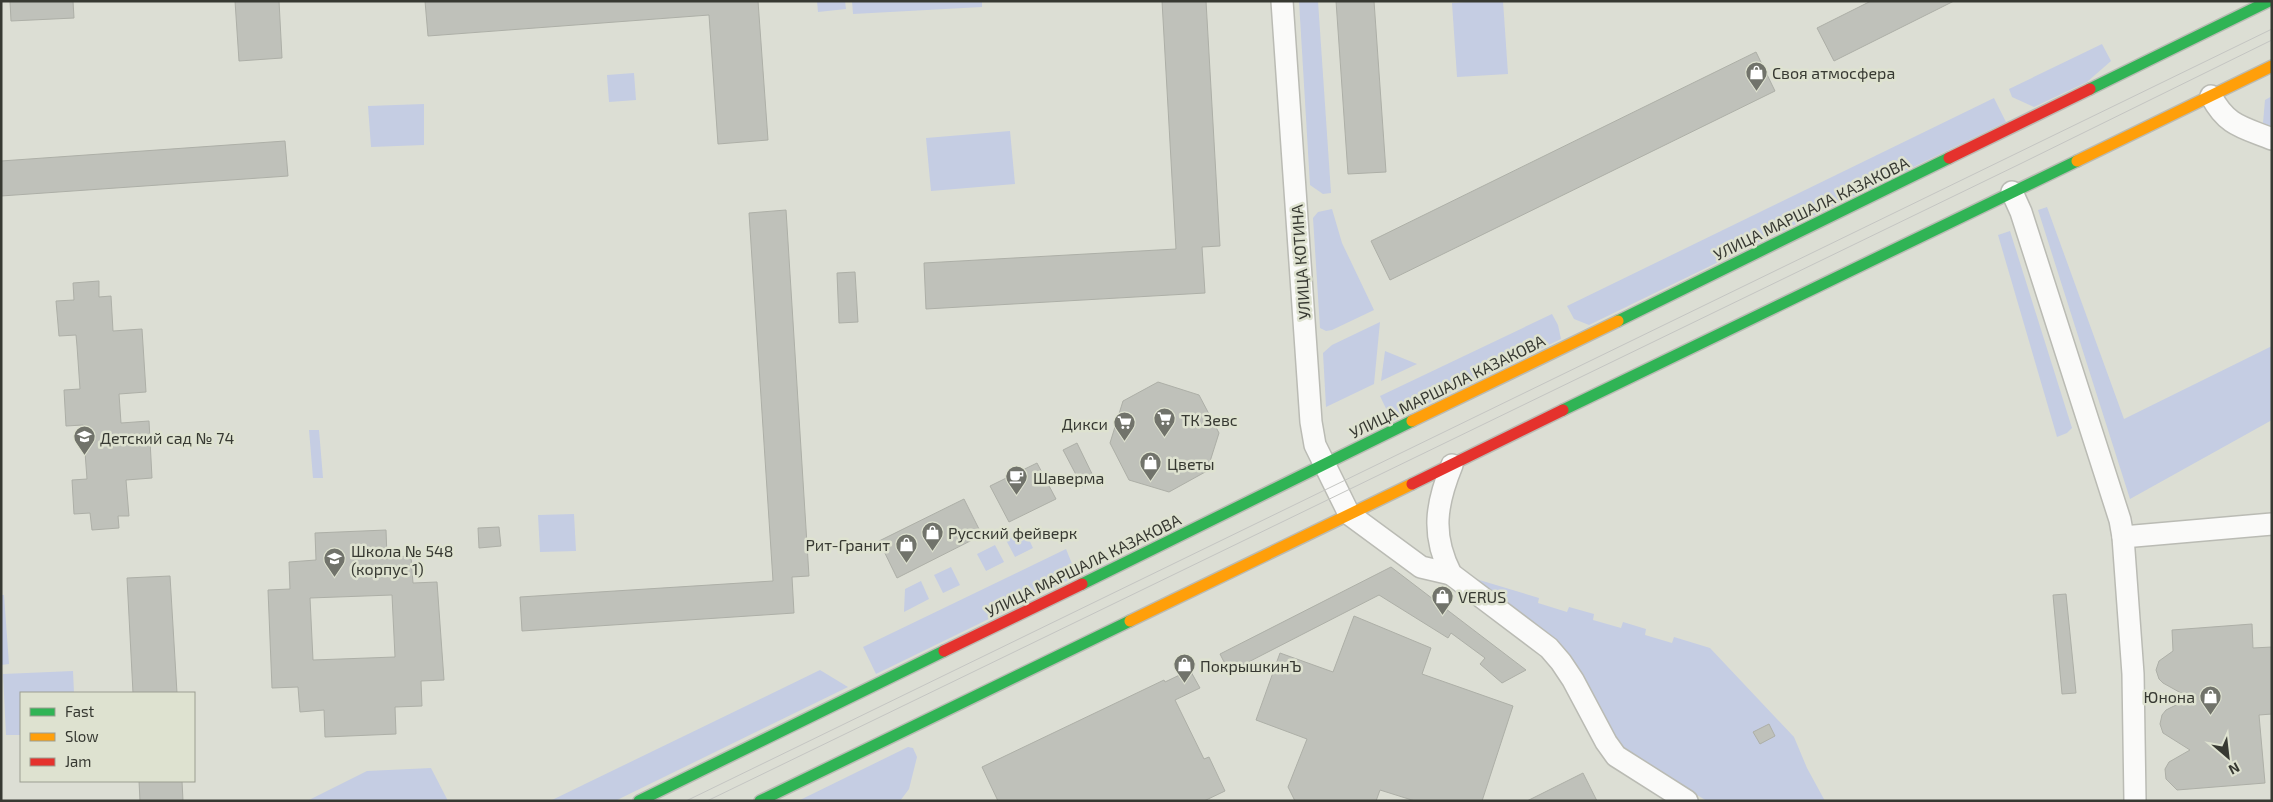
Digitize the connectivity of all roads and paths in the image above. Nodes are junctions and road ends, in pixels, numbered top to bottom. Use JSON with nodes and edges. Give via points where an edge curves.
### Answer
{"nodes":[{"id":1,"x":1282,"y":1,"type":"edge"},
{"id":2,"x":2269,"y":1,"type":"edge"},
{"id":3,"x":2272,"y":66,"type":"edge"},
{"id":4,"x":2210,"y":96,"type":"junction"},
{"id":5,"x":2272,"y":139,"type":"edge"},
{"id":6,"x":2012,"y":192,"type":"junction"},
{"id":7,"x":1324,"y":465,"type":"junction"},
{"id":8,"x":1452,"y":465,"type":"junction"},
{"id":9,"x":1349,"y":514,"type":"junction"},
{"id":10,"x":2272,"y":524,"type":"edge"},
{"id":11,"x":2123,"y":536,"type":"junction"},
{"id":12,"x":1452,"y":574,"type":"junction"},
{"id":13,"x":639,"y":801,"type":"edge"},
{"id":14,"x":760,"y":801,"type":"edge"},
{"id":15,"x":1688,"y":801,"type":"edge"},
{"id":16,"x":2134,"y":801,"type":"edge"}],
"edges":[{"from":1,"to":7,"type":"street","name":"УЛИЦА КОТИНА","via":[[1311,422],[1315,445]]},
{"from":2,"to":7,"type":"main road","name":"УЛИЦА МАРШАЛА КАЗАКОВА"},
{"from":3,"to":4,"type":"main road"},
{"from":4,"to":5,"type":"street","via":[[2232,123]]},
{"from":4,"to":6,"type":"main road"},
{"from":6,"to":8,"type":"main road"},
{"from":6,"to":11,"type":"street"},
{"from":7,"to":9,"type":"street","name":"УЛИЦА КОТИНА"},
{"from":7,"to":13,"type":"main road","name":"УЛИЦА МАРШАЛА КАЗАКОВА"},
{"from":8,"to":9,"type":"main road"},
{"from":8,"to":12,"type":"street","via":[[1441,492],[1438,538],[1443,558]]},
{"from":9,"to":12,"type":"street","via":[[1421,567]]},
{"from":9,"to":14,"type":"main road"},
{"from":10,"to":11,"type":"street"},
{"from":11,"to":16,"type":"street","via":[[2133,674]]},
{"from":12,"to":15,"type":"street","via":[[1549,648],[1561,662],[1616,756]]}]}
